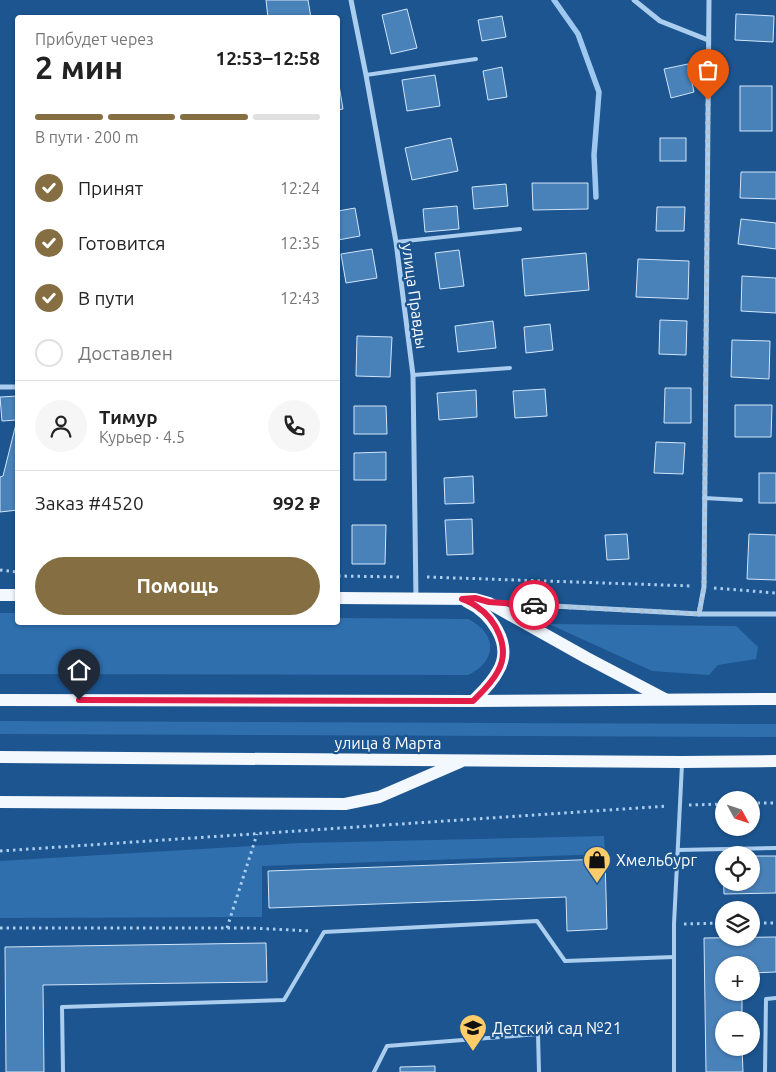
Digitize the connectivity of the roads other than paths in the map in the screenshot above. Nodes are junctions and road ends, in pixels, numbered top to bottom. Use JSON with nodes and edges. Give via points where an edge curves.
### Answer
{"nodes":[{"id":1,"x":351,"y":0,"type":"edge"},
{"id":2,"x":634,"y":0,"type":"edge"},
{"id":3,"x":708,"y":0,"type":"edge"},
{"id":4,"x":708,"y":40,"type":"junction"},
{"id":5,"x":476,"y":60,"type":"dead end"},
{"id":6,"x":366,"y":75,"type":"junction"},
{"id":7,"x":520,"y":229,"type":"dead end"},
{"id":8,"x":396,"y":242,"type":"junction"},
{"id":9,"x":510,"y":368,"type":"dead end"},
{"id":10,"x":413,"y":375,"type":"junction"},
{"id":11,"x":0,"y":387,"type":"edge"},
{"id":12,"x":15,"y":387,"type":"edge"},
{"id":13,"x":704,"y":498,"type":"junction"},
{"id":14,"x":740,"y":500,"type":"dead end"},
{"id":15,"x":0,"y":595,"type":"edge"},
{"id":16,"x":15,"y":595,"type":"edge"},
{"id":17,"x":340,"y":598,"type":"edge"},
{"id":18,"x":416,"y":599,"type":"junction"},
{"id":19,"x":462,"y":599,"type":"junction"},
{"id":20,"x":489,"y":602,"type":"junction"},
{"id":21,"x":699,"y":614,"type":"junction"},
{"id":22,"x":776,"y":614,"type":"edge"},
{"id":23,"x":776,"y":699,"type":"edge"},
{"id":24,"x":0,"y":700,"type":"edge"},
{"id":25,"x":667,"y":700,"type":"junction"},
{"id":26,"x":473,"y":701,"type":"junction"},
{"id":27,"x":0,"y":757,"type":"edge"},
{"id":28,"x":464,"y":760,"type":"junction"},
{"id":29,"x":776,"y":761,"type":"edge"},
{"id":30,"x":682,"y":762,"type":"junction"},
{"id":31,"x":0,"y":802,"type":"edge"},
{"id":32,"x":776,"y":848,"type":"edge"},
{"id":33,"x":678,"y":850,"type":"junction"},
{"id":34,"x":674,"y":957,"type":"junction"},
{"id":35,"x":776,"y":998,"type":"edge"},
{"id":36,"x":63,"y":1072,"type":"edge"},
{"id":37,"x":374,"y":1072,"type":"edge"},
{"id":38,"x":539,"y":1072,"type":"edge"},
{"id":39,"x":674,"y":1072,"type":"edge"},
{"id":40,"x":766,"y":1072,"type":"edge"}],
"edges":[{"from":1,"to":6,"type":"street","name":"улица Правды"},
{"from":2,"to":4,"type":"street","via":[[660,21]]},
{"from":3,"to":4,"type":"street"},
{"from":4,"to":13,"type":"street"},
{"from":5,"to":6,"type":"lane"},
{"from":6,"to":8,"type":"street","name":"улица Правды"},
{"from":7,"to":8,"type":"lane"},
{"from":8,"to":10,"type":"street","name":"улица Правды"},
{"from":9,"to":10,"type":"lane"},
{"from":10,"to":18,"type":"street","name":"улица Правды"},
{"from":11,"to":12,"type":"street"},
{"from":13,"to":14,"type":"lane"},
{"from":13,"to":21,"type":"street","via":[[704,587]]},
{"from":15,"to":16,"type":"main road"},
{"from":17,"to":18,"type":"main road"},
{"from":18,"to":19,"type":"main road"},
{"from":19,"to":20,"type":"main road"},
{"from":19,"to":26,"type":"main road","via":[[477,606],[501,636],[503,655],[499,670]]},
{"from":20,"to":21,"type":"street"},
{"from":20,"to":25,"type":"main road"},
{"from":21,"to":22,"type":"street"},
{"from":23,"to":25,"type":"main road"},
{"from":24,"to":26,"type":"main road"},
{"from":25,"to":26,"type":"main road"},
{"from":27,"to":28,"type":"main road","name":"улица 8 Марта"},
{"from":28,"to":30,"type":"main road","name":"улица 8 Марта"},
{"from":28,"to":31,"type":"main road","via":[[379,797],[345,804]]},
{"from":29,"to":30,"type":"main road","name":"улица 8 Марта"},
{"from":30,"to":33,"type":"lane"},
{"from":32,"to":33,"type":"lane"},
{"from":33,"to":34,"type":"lane"},
{"from":34,"to":36,"type":"lane","via":[[566,961],[537,921],[324,932],[284,1000],[62,1007]]},
{"from":34,"to":39,"type":"lane"},
{"from":35,"to":40,"type":"lane","via":[[766,999]]},
{"from":37,"to":38,"type":"lane","via":[[387,1046],[538,1034]]}]}
